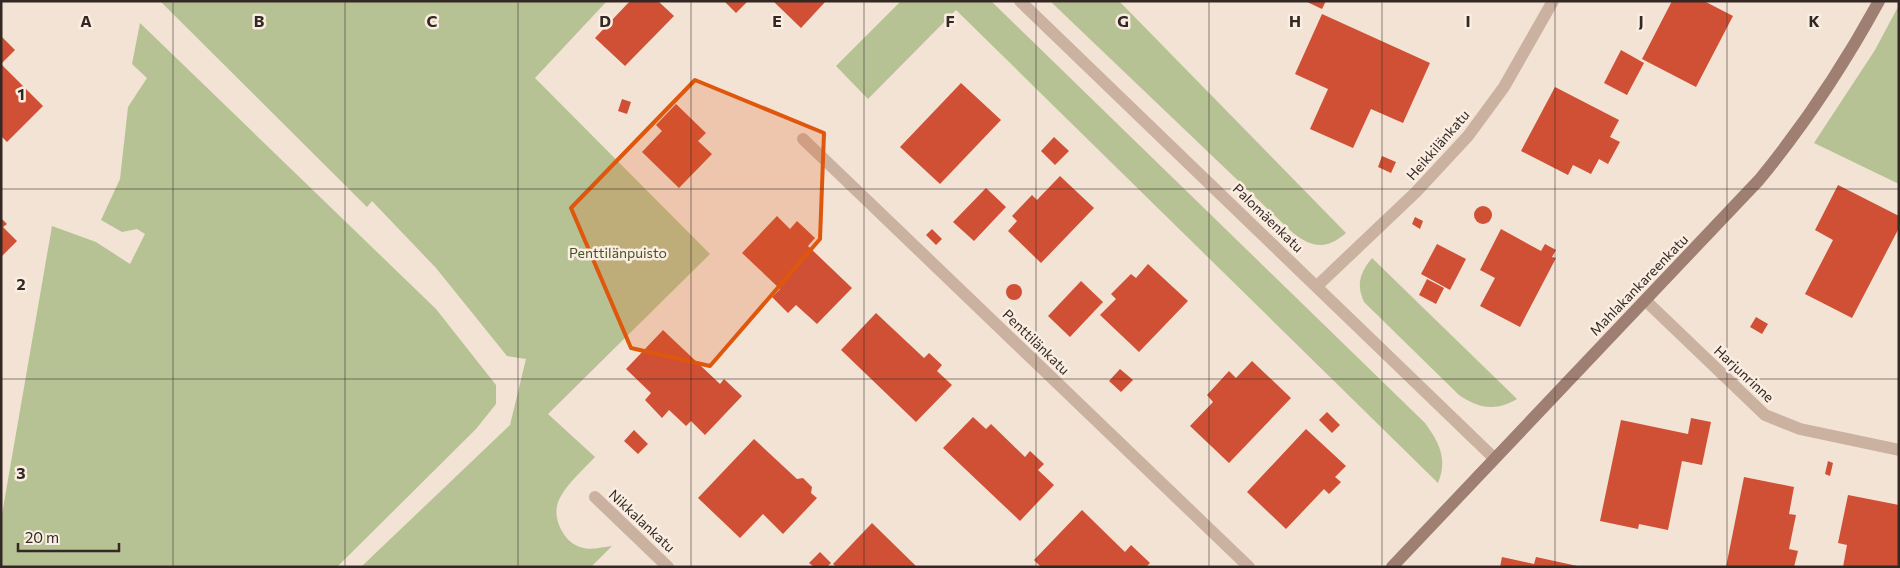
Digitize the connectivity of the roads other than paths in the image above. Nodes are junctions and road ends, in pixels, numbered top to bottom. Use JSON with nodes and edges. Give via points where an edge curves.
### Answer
{"nodes":[{"id":1,"x":1020,"y":1,"type":"edge"},
{"id":2,"x":1554,"y":1,"type":"edge"},
{"id":3,"x":1879,"y":1,"type":"edge"},
{"id":4,"x":803,"y":139,"type":"dead end"},
{"id":5,"x":1318,"y":286,"type":"junction"},
{"id":6,"x":1646,"y":300,"type":"junction"},
{"id":7,"x":1899,"y":450,"type":"edge"},
{"id":8,"x":1494,"y":458,"type":"junction"},
{"id":9,"x":595,"y":497,"type":"dead end"},
{"id":10,"x":668,"y":567,"type":"edge"},
{"id":11,"x":1249,"y":567,"type":"edge"},
{"id":12,"x":1392,"y":567,"type":"edge"}],
"edges":[{"from":1,"to":5,"type":"street","name":"Palomäenkatu"},
{"from":2,"to":5,"type":"street","name":"Heikkilänkatu","via":[[1504,87],[1468,136],[1416,192]]},
{"from":3,"to":6,"type":"street","name":"Mahlakankareenkatu","via":[[1858,40],[1788,145]]},
{"from":4,"to":11,"type":"street","name":"Penttilänkatu"},
{"from":5,"to":8,"type":"street","name":"Palomäenkatu"},
{"from":6,"to":7,"type":"street","name":"Harjunrinne","via":[[1765,415],[1800,429]]},
{"from":6,"to":8,"type":"street","name":"Mahlakankareenkatu"},
{"from":8,"to":12,"type":"street","name":"Mahlakankareenkatu"},
{"from":9,"to":10,"type":"street","name":"Nikkalankatu"}]}
